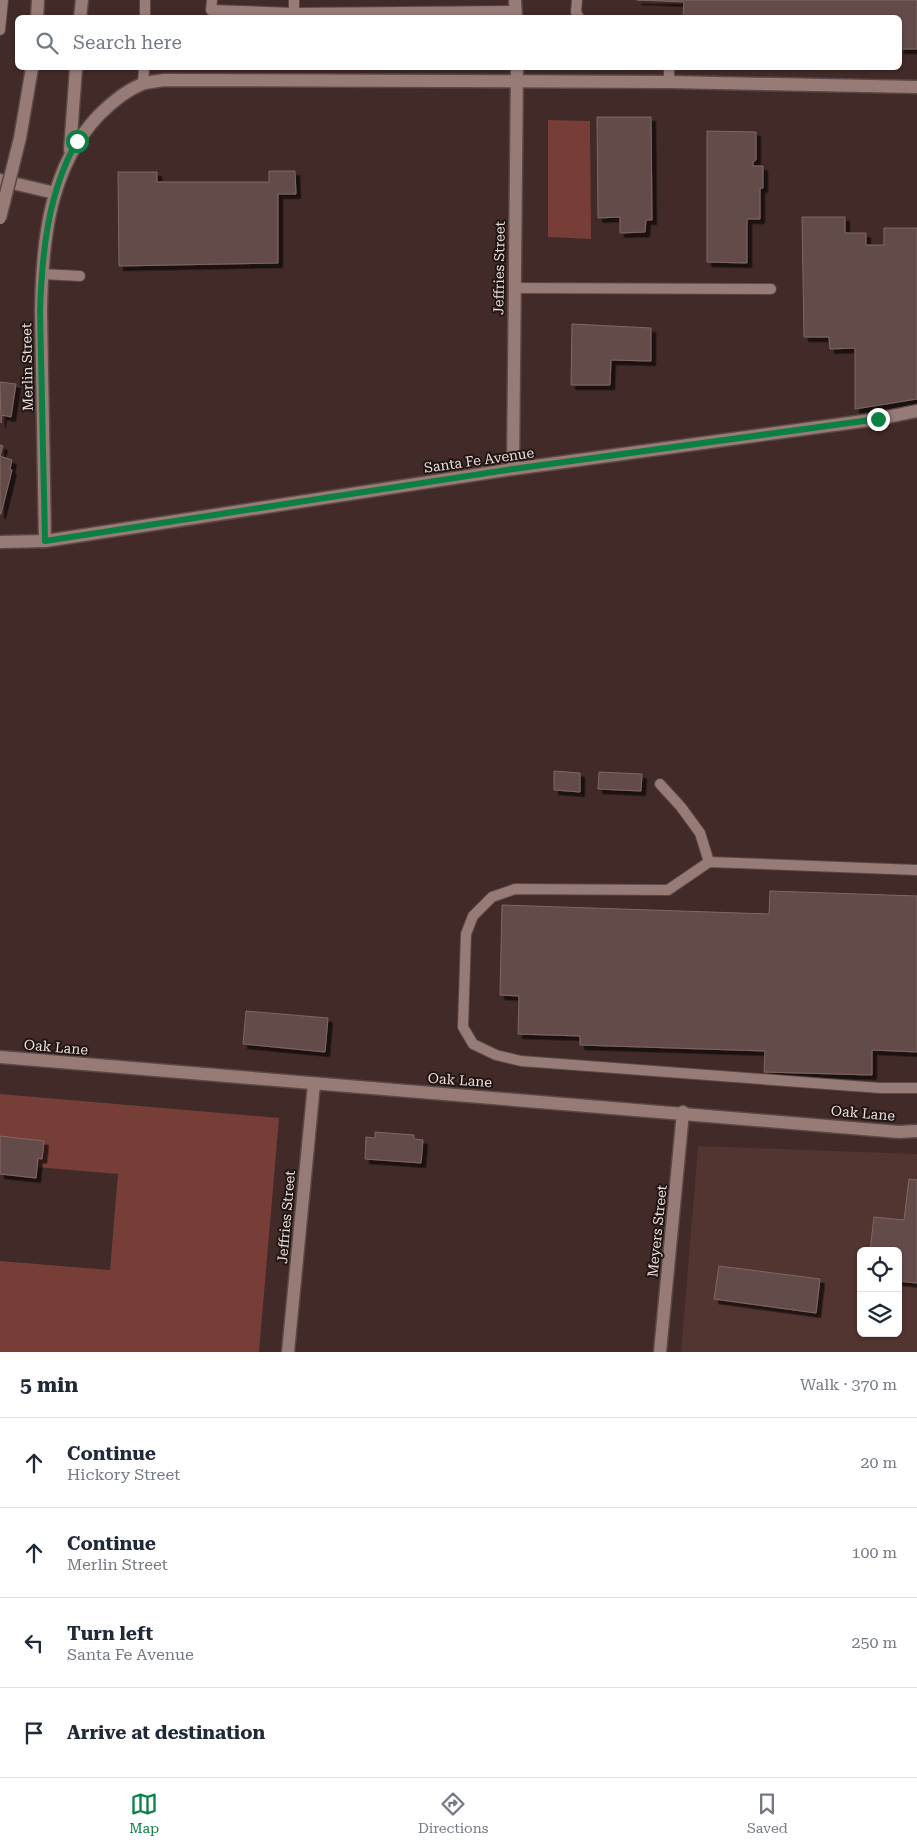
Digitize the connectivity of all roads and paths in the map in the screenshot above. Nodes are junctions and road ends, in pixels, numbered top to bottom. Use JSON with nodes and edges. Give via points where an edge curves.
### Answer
{"nodes":[{"id":1,"x":38,"y":0,"type":"edge"},
{"id":2,"x":82,"y":0,"type":"edge"},
{"id":3,"x":145,"y":0,"type":"edge"},
{"id":4,"x":212,"y":0,"type":"edge"},
{"id":5,"x":294,"y":0,"type":"edge"},
{"id":6,"x":577,"y":0,"type":"edge"},
{"id":7,"x":2,"y":5,"type":"edge"},
{"id":8,"x":515,"y":10,"type":"edge"},
{"id":9,"x":294,"y":13,"type":"junction"},
{"id":10,"x":37,"y":15,"type":"edge"},
{"id":11,"x":80,"y":15,"type":"edge"},
{"id":12,"x":145,"y":15,"type":"edge"},
{"id":13,"x":578,"y":15,"type":"edge"},
{"id":14,"x":0,"y":30,"type":"edge"},
{"id":15,"x":32,"y":70,"type":"edge"},
{"id":16,"x":76,"y":70,"type":"edge"},
{"id":17,"x":144,"y":70,"type":"edge"},
{"id":18,"x":517,"y":70,"type":"edge"},
{"id":19,"x":669,"y":70,"type":"edge"},
{"id":20,"x":669,"y":82,"type":"junction"},
{"id":21,"x":517,"y":83,"type":"junction"},
{"id":22,"x":144,"y":84,"type":"junction"},
{"id":23,"x":917,"y":87,"type":"edge"},
{"id":24,"x":69,"y":155,"type":"junction"},
{"id":25,"x":0,"y":180,"type":"edge"},
{"id":26,"x":54,"y":193,"type":"junction"},
{"id":27,"x":0,"y":218,"type":"edge"},
{"id":28,"x":42,"y":274,"type":"junction"},
{"id":29,"x":80,"y":276,"type":"dead end"},
{"id":30,"x":514,"y":288,"type":"junction"},
{"id":31,"x":772,"y":289,"type":"dead end"},
{"id":32,"x":917,"y":411,"type":"edge"},
{"id":33,"x":513,"y":469,"type":"junction"},
{"id":34,"x":45,"y":541,"type":"junction"},
{"id":35,"x":0,"y":542,"type":"edge"},
{"id":36,"x":660,"y":784,"type":"dead end"},
{"id":37,"x":708,"y":862,"type":"junction"},
{"id":38,"x":917,"y":870,"type":"edge"},
{"id":39,"x":0,"y":1057,"type":"edge"},
{"id":40,"x":314,"y":1084,"type":"junction"},
{"id":41,"x":917,"y":1088,"type":"edge"},
{"id":42,"x":683,"y":1112,"type":"junction"},
{"id":43,"x":917,"y":1132,"type":"edge"},
{"id":44,"x":288,"y":1352,"type":"edge"},
{"id":45,"x":660,"y":1352,"type":"edge"}],
"edges":[{"from":1,"to":10,"type":"street"},
{"from":2,"to":11,"type":"street"},
{"from":3,"to":12,"type":"lane"},
{"from":4,"to":9,"type":"lane","via":[[211,10]]},
{"from":5,"to":9,"type":"lane"},
{"from":6,"to":13,"type":"lane"},
{"from":7,"to":14,"type":"lane"},
{"from":8,"to":9,"type":"lane"},
{"from":15,"to":27,"type":"street","bridge":true,"via":[[20,138]]},
{"from":16,"to":24,"type":"street"},
{"from":17,"to":22,"type":"lane"},
{"from":18,"to":21,"type":"street","name":"Jeffries Street"},
{"from":19,"to":20,"type":"lane"},
{"from":20,"to":21,"type":"street"},
{"from":20,"to":23,"type":"street"},
{"from":21,"to":22,"type":"street","via":[[165,80]]},
{"from":21,"to":30,"type":"street","name":"Jeffries Street"},
{"from":22,"to":24,"type":"street","via":[[123,93],[111,103],[89,125]]},
{"from":24,"to":26,"type":"street","name":"Merlin Street"},
{"from":25,"to":26,"type":"street"},
{"from":26,"to":28,"type":"street","name":"Merlin Street"},
{"from":28,"to":29,"type":"lane"},
{"from":28,"to":34,"type":"street","name":"Merlin Street"},
{"from":30,"to":31,"type":"lane"},
{"from":30,"to":33,"type":"street","name":"Jeffries Street"},
{"from":32,"to":33,"type":"street","name":"Santa Fe Avenue"},
{"from":33,"to":34,"type":"street","name":"Santa Fe Avenue"},
{"from":34,"to":35,"type":"street","name":"Santa Fe Avenue"},
{"from":36,"to":37,"type":"lane","via":[[700,833]]},
{"from":37,"to":38,"type":"lane"},
{"from":37,"to":41,"type":"lane","via":[[668,890],[515,889],[492,897],[473,916],[466,934],[463,1026],[473,1044],[496,1055],[521,1061],[880,1088]]},
{"from":39,"to":40,"type":"street","name":"Oak Lane"},
{"from":40,"to":42,"type":"street","name":"Oak Lane"},
{"from":40,"to":44,"type":"street","name":"Jeffries Street"},
{"from":42,"to":43,"type":"street","name":"Oak Lane"},
{"from":42,"to":45,"type":"street","name":"Meyers Street"}]}
